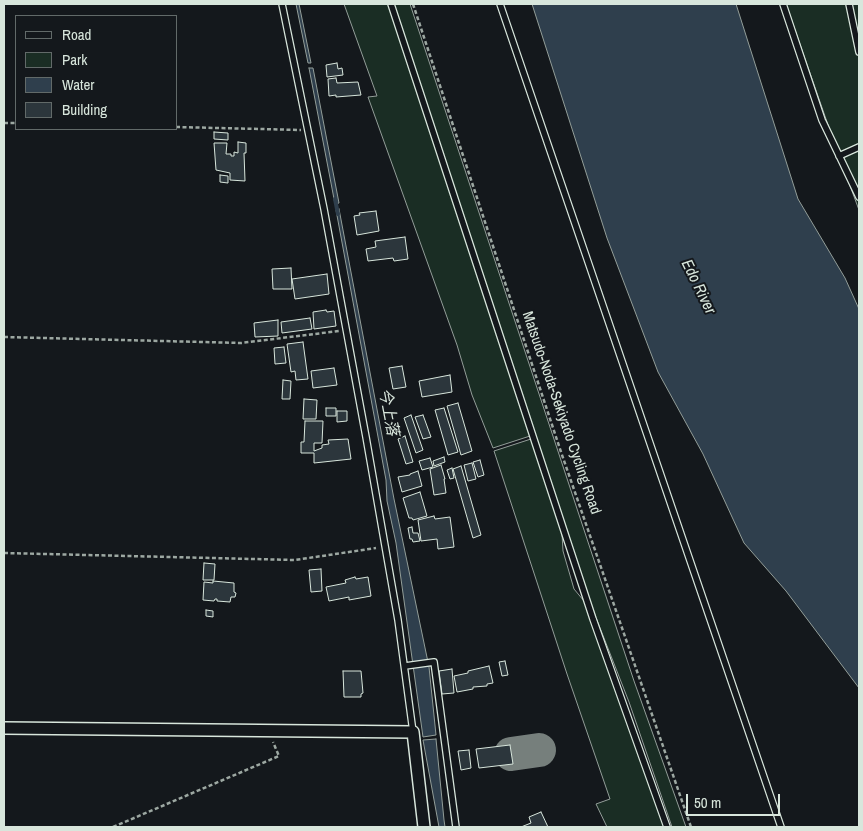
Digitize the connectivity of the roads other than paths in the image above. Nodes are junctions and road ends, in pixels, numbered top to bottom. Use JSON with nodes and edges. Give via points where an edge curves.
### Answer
{"nodes":[{"id":1,"x":282,"y":4,"type":"edge"},
{"id":2,"x":391,"y":4,"type":"edge"},
{"id":3,"x":500,"y":4,"type":"edge"},
{"id":4,"x":783,"y":4,"type":"edge"},
{"id":5,"x":849,"y":4,"type":"edge"},
{"id":6,"x":859,"y":52,"type":"edge"},
{"id":7,"x":859,"y":147,"type":"edge"},
{"id":8,"x":839,"y":156,"type":"junction"},
{"id":9,"x":859,"y":197,"type":"edge"},
{"id":10,"x":406,"y":666,"type":"junction"},
{"id":11,"x":4,"y":728,"type":"edge"},
{"id":12,"x":413,"y":732,"type":"junction"},
{"id":13,"x":424,"y":827,"type":"edge"},
{"id":14,"x":456,"y":827,"type":"edge"},
{"id":15,"x":667,"y":827,"type":"edge"},
{"id":16,"x":781,"y":827,"type":"edge"}],
"edges":[{"from":1,"to":10,"type":"lane","via":[[346,330]]},
{"from":2,"to":15,"type":"lane","via":[[590,610]]},
{"from":3,"to":16,"type":"lane"},
{"from":4,"to":8,"type":"lane","via":[[813,99]]},
{"from":5,"to":6,"type":"lane"},
{"from":7,"to":8,"type":"lane"},
{"from":8,"to":9,"type":"lane"},
{"from":10,"to":12,"type":"lane"},
{"from":10,"to":14,"type":"lane","via":[[434,662]]},
{"from":11,"to":12,"type":"street"},
{"from":12,"to":13,"type":"street"}]}
